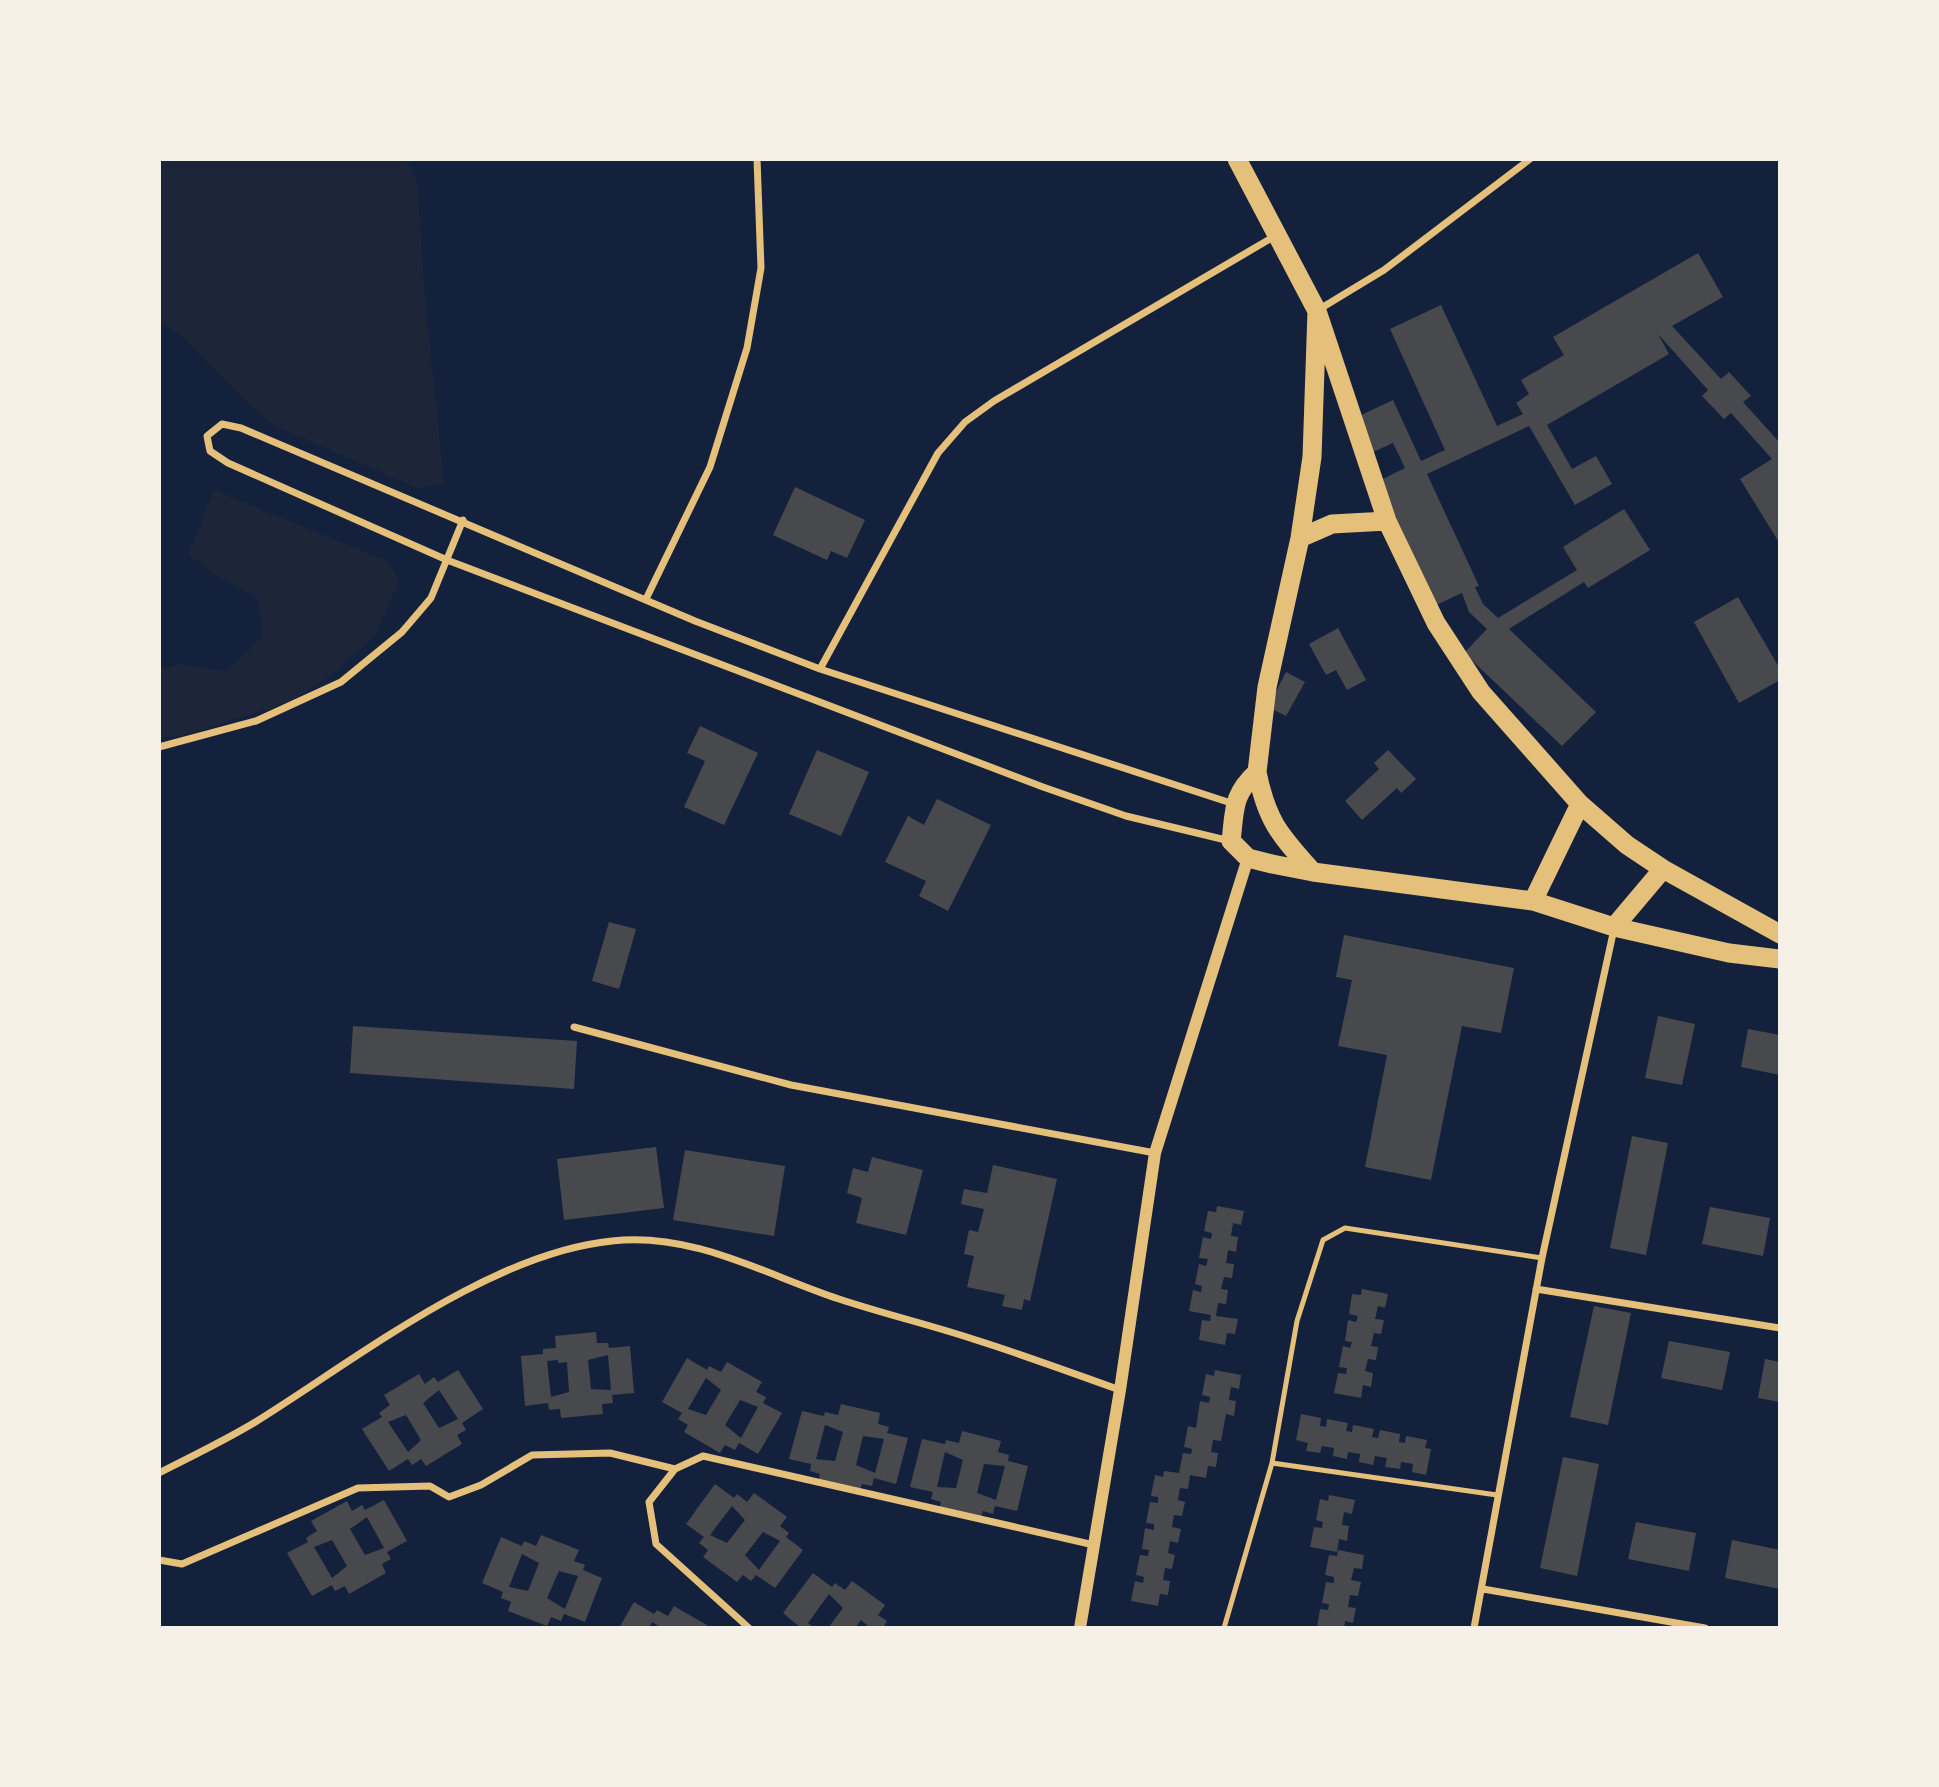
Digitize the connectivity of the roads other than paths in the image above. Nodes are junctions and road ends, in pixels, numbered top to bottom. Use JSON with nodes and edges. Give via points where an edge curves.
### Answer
{"nodes":[{"id":1,"x":757,"y":159,"type":"edge"},
{"id":2,"x":1237,"y":159,"type":"edge"},
{"id":3,"x":1530,"y":159,"type":"edge"},
{"id":4,"x":1275,"y":236,"type":"junction"},
{"id":5,"x":1317,"y":311,"type":"junction"},
{"id":6,"x":463,"y":520,"type":"junction"},
{"id":7,"x":1387,"y":521,"type":"junction"},
{"id":8,"x":1300,"y":538,"type":"junction"},
{"id":9,"x":447,"y":560,"type":"junction"},
{"id":10,"x":646,"y":600,"type":"junction"},
{"id":11,"x":820,"y":669,"type":"junction"},
{"id":12,"x":159,"y":747,"type":"edge"},
{"id":13,"x":1257,"y":772,"type":"junction"},
{"id":14,"x":1234,"y":804,"type":"junction"},
{"id":15,"x":1580,"y":804,"type":"junction"},
{"id":16,"x":1231,"y":841,"type":"junction"},
{"id":17,"x":1248,"y":858,"type":"junction"},
{"id":18,"x":1662,"y":869,"type":"junction"},
{"id":19,"x":1313,"y":872,"type":"junction"},
{"id":20,"x":1533,"y":901,"type":"junction"},
{"id":21,"x":1614,"y":927,"type":"junction"},
{"id":22,"x":1780,"y":934,"type":"edge"},
{"id":23,"x":1780,"y":959,"type":"edge"},
{"id":24,"x":574,"y":1027,"type":"dead end"},
{"id":25,"x":1155,"y":1153,"type":"junction"},
{"id":26,"x":1542,"y":1258,"type":"junction"},
{"id":27,"x":1536,"y":1289,"type":"junction"},
{"id":28,"x":1780,"y":1328,"type":"edge"},
{"id":29,"x":1121,"y":1390,"type":"junction"},
{"id":30,"x":1272,"y":1463,"type":"junction"},
{"id":31,"x":675,"y":1469,"type":"junction"},
{"id":32,"x":159,"y":1473,"type":"edge"},
{"id":33,"x":1497,"y":1495,"type":"junction"},
{"id":34,"x":1094,"y":1545,"type":"junction"},
{"id":35,"x":159,"y":1560,"type":"edge"},
{"id":36,"x":1483,"y":1589,"type":"junction"},
{"id":37,"x":748,"y":1628,"type":"edge"},
{"id":38,"x":1080,"y":1628,"type":"edge"},
{"id":39,"x":1224,"y":1628,"type":"edge"},
{"id":40,"x":1474,"y":1628,"type":"edge"},
{"id":41,"x":1705,"y":1628,"type":"edge"}],
"edges":[{"from":1,"to":10,"type":"street","via":[[761,268],[747,348],[710,467]]},
{"from":2,"to":4,"type":"highway"},
{"from":3,"to":5,"type":"street","via":[[1384,270]]},
{"from":4,"to":5,"type":"highway"},
{"from":4,"to":11,"type":"street","via":[[965,422],[920,483]]},
{"from":5,"to":7,"type":"highway"},
{"from":5,"to":8,"type":"highway","via":[[1312,457]]},
{"from":6,"to":9,"type":"street"},
{"from":6,"to":9,"type":"street","via":[[241,428],[222,424],[207,436],[210,451],[228,463]]},
{"from":6,"to":10,"type":"street"},
{"from":7,"to":8,"type":"highway","via":[[1332,524]]},
{"from":7,"to":15,"type":"highway","via":[[1436,623],[1480,692]]},
{"from":8,"to":13,"type":"highway","via":[[1268,687]]},
{"from":9,"to":12,"type":"street","via":[[430,597],[402,632],[341,681],[256,721]]},
{"from":9,"to":16,"type":"street","via":[[1043,787],[1126,816]]},
{"from":10,"to":11,"type":"street"},
{"from":11,"to":14,"type":"street"},
{"from":13,"to":14,"type":"highway","via":[[1241,787]]},
{"from":13,"to":19,"type":"highway","via":[[1267,814],[1277,832]]},
{"from":14,"to":16,"type":"highway"},
{"from":15,"to":18,"type":"highway"},
{"from":15,"to":20,"type":"highway"},
{"from":16,"to":17,"type":"highway"},
{"from":17,"to":19,"type":"highway"},
{"from":17,"to":25,"type":"street"},
{"from":18,"to":21,"type":"highway"},
{"from":18,"to":22,"type":"highway"},
{"from":19,"to":20,"type":"highway"},
{"from":20,"to":21,"type":"highway"},
{"from":21,"to":23,"type":"highway","via":[[1730,953]]},
{"from":21,"to":26,"type":"street"},
{"from":24,"to":25,"type":"street","via":[[791,1085]]},
{"from":25,"to":29,"type":"street"},
{"from":26,"to":27,"type":"street"},
{"from":26,"to":30,"type":"lane","via":[[1345,1228],[1324,1240],[1297,1321]]},
{"from":27,"to":28,"type":"street"},
{"from":27,"to":33,"type":"street"},
{"from":29,"to":32,"type":"street","via":[[977,1340],[838,1299],[720,1253],[657,1240],[612,1241],[556,1253],[444,1302],[254,1423]]},
{"from":29,"to":34,"type":"street"},
{"from":30,"to":33,"type":"lane"},
{"from":30,"to":39,"type":"lane"},
{"from":31,"to":34,"type":"street","via":[[703,1457]]},
{"from":31,"to":35,"type":"street","via":[[610,1453],[532,1454],[481,1485],[449,1497],[430,1486],[358,1489],[182,1564]]},
{"from":31,"to":37,"type":"street","via":[[649,1502],[656,1544]]},
{"from":33,"to":36,"type":"street"},
{"from":34,"to":38,"type":"street"},
{"from":36,"to":40,"type":"street"},
{"from":36,"to":41,"type":"street"}]}
